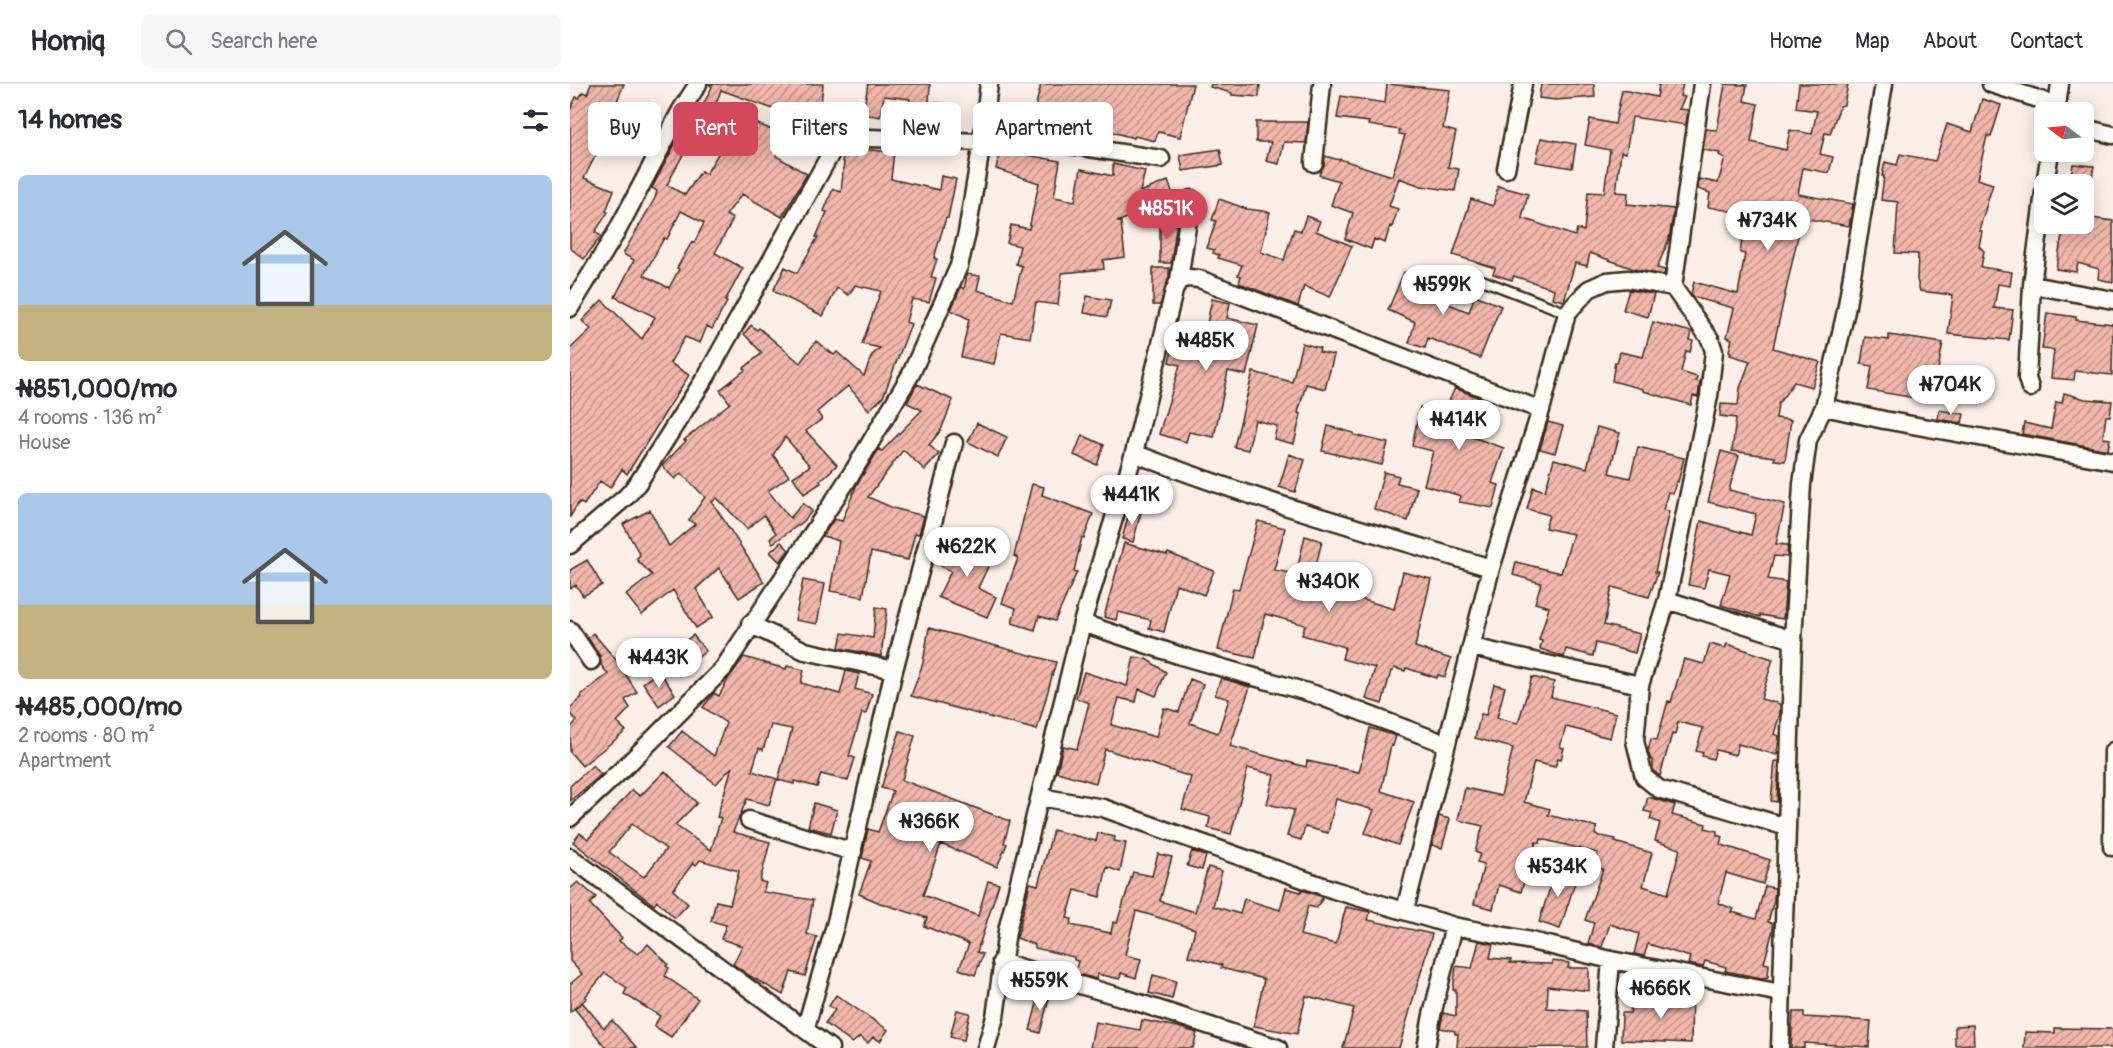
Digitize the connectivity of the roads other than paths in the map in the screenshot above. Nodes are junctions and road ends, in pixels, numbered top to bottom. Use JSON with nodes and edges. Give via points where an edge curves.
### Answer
{"nodes":[{"id":1,"x":698,"y":84,"type":"edge"},
{"id":2,"x":989,"y":84,"type":"edge"},
{"id":3,"x":1322,"y":84,"type":"edge"},
{"id":4,"x":1523,"y":84,"type":"edge"},
{"id":5,"x":1701,"y":84,"type":"edge"},
{"id":6,"x":1884,"y":84,"type":"edge"},
{"id":7,"x":1991,"y":84,"type":"edge"},
{"id":8,"x":2060,"y":84,"type":"edge"},
{"id":9,"x":987,"y":102,"type":"edge"},
{"id":10,"x":2038,"y":102,"type":"edge"},
{"id":11,"x":2057,"y":102,"type":"edge"},
{"id":12,"x":2094,"y":130,"type":"edge"},
{"id":13,"x":2113,"y":135,"type":"edge"},
{"id":14,"x":869,"y":137,"type":"edge"},
{"id":15,"x":973,"y":137,"type":"edge"},
{"id":16,"x":1113,"y":153,"type":"edge"},
{"id":17,"x":829,"y":156,"type":"edge"},
{"id":18,"x":980,"y":156,"type":"edge"},
{"id":19,"x":1161,"y":159,"type":"dead end"},
{"id":20,"x":1314,"y":163,"type":"dead end"},
{"id":21,"x":1506,"y":169,"type":"dead end"},
{"id":22,"x":1191,"y":199,"type":"dead end"},
{"id":23,"x":2039,"y":234,"type":"edge"},
{"id":24,"x":1179,"y":280,"type":"junction"},
{"id":25,"x":1482,"y":280,"type":"dead end"},
{"id":26,"x":2032,"y":285,"type":"junction"},
{"id":27,"x":1673,"y":287,"type":"junction"},
{"id":28,"x":2113,"y":300,"type":"edge"},
{"id":29,"x":570,"y":308,"type":"edge"},
{"id":30,"x":1567,"y":313,"type":"junction"},
{"id":31,"x":2030,"y":388,"type":"dead end"},
{"id":32,"x":1824,"y":407,"type":"junction"},
{"id":33,"x":1541,"y":410,"type":"junction"},
{"id":34,"x":954,"y":443,"type":"dead end"},
{"id":35,"x":1134,"y":453,"type":"junction"},
{"id":36,"x":2113,"y":461,"type":"edge"},
{"id":37,"x":570,"y":545,"type":"edge"},
{"id":38,"x":1491,"y":568,"type":"junction"},
{"id":39,"x":1667,"y":600,"type":"junction"},
{"id":40,"x":1082,"y":622,"type":"junction"},
{"id":41,"x":750,"y":624,"type":"junction"},
{"id":42,"x":570,"y":630,"type":"edge"},
{"id":43,"x":1793,"y":640,"type":"junction"},
{"id":44,"x":1472,"y":647,"type":"junction"},
{"id":45,"x":591,"y":661,"type":"dead end"},
{"id":46,"x":894,"y":670,"type":"junction"},
{"id":47,"x":1640,"y":685,"type":"junction"},
{"id":48,"x":1446,"y":744,"type":"junction"},
{"id":49,"x":2113,"y":751,"type":"edge"},
{"id":50,"x":2113,"y":757,"type":"edge"},
{"id":51,"x":1040,"y":797,"type":"junction"},
{"id":52,"x":570,"y":818,"type":"edge"},
{"id":53,"x":749,"y":820,"type":"dead end"},
{"id":54,"x":1787,"y":827,"type":"junction"},
{"id":55,"x":2112,"y":847,"type":"edge"},
{"id":56,"x":853,"y":852,"type":"junction"},
{"id":57,"x":570,"y":857,"type":"edge"},
{"id":58,"x":1405,"y":910,"type":"junction"},
{"id":59,"x":1454,"y":926,"type":"junction"},
{"id":60,"x":1611,"y":960,"type":"junction"},
{"id":61,"x":1001,"y":962,"type":"junction"},
{"id":62,"x":1781,"y":993,"type":"junction"},
{"id":63,"x":805,"y":1030,"type":"junction"},
{"id":64,"x":830,"y":1048,"type":"edge"},
{"id":65,"x":986,"y":1048,"type":"edge"},
{"id":66,"x":1278,"y":1048,"type":"edge"},
{"id":67,"x":1426,"y":1048,"type":"edge"},
{"id":68,"x":1604,"y":1048,"type":"edge"},
{"id":69,"x":1780,"y":1048,"type":"edge"}],
"edges":[{"from":1,"to":29,"type":"street"},
{"from":2,"to":9,"type":"street"},
{"from":3,"to":20,"type":"street"},
{"from":4,"to":21,"type":"street"},
{"from":5,"to":27,"type":"street"},
{"from":6,"to":32,"type":"street","via":[[1846,310]]},
{"from":7,"to":10,"type":"street"},
{"from":8,"to":11,"type":"street"},
{"from":12,"to":13,"type":"street"},
{"from":14,"to":15,"type":"street"},
{"from":16,"to":19,"type":"street"},
{"from":17,"to":37,"type":"street","via":[[707,375],[638,483]]},
{"from":18,"to":41,"type":"street","via":[[959,266],[911,374],[854,470]]},
{"from":22,"to":24,"type":"street"},
{"from":23,"to":26,"type":"street"},
{"from":24,"to":33,"type":"street","via":[[1199,279]]},
{"from":24,"to":35,"type":"street"},
{"from":25,"to":30,"type":"lane"},
{"from":26,"to":28,"type":"street"},
{"from":26,"to":31,"type":"street","via":[[2027,378]]},
{"from":27,"to":30,"type":"street","via":[[1628,279],[1607,281],[1589,289]]},
{"from":27,"to":39,"type":"street","via":[[1710,339],[1714,351],[1709,396]]},
{"from":30,"to":33,"type":"street"},
{"from":32,"to":36,"type":"street"},
{"from":32,"to":43,"type":"street","via":[[1808,440],[1802,484]]},
{"from":33,"to":38,"type":"street"},
{"from":34,"to":46,"type":"street"},
{"from":35,"to":38,"type":"street","via":[[1275,502]]},
{"from":35,"to":40,"type":"street"},
{"from":38,"to":44,"type":"street"},
{"from":39,"to":43,"type":"street"},
{"from":39,"to":47,"type":"street"},
{"from":40,"to":48,"type":"street","via":[[1181,656],[1314,694]]},
{"from":40,"to":51,"type":"street"},
{"from":41,"to":46,"type":"street","via":[[805,651]]},
{"from":41,"to":52,"type":"street","via":[[723,669]]},
{"from":42,"to":45,"type":"street"},
{"from":43,"to":54,"type":"street"},
{"from":44,"to":47,"type":"street"},
{"from":44,"to":48,"type":"street"},
{"from":46,"to":56,"type":"street"},
{"from":47,"to":54,"type":"street","via":[[1635,741],[1644,777],[1659,789]]},
{"from":48,"to":58,"type":"street"},
{"from":49,"to":50,"type":"street"},
{"from":50,"to":55,"type":"street"},
{"from":51,"to":58,"type":"street","via":[[1103,808],[1334,890]]},
{"from":51,"to":61,"type":"street"},
{"from":53,"to":56,"type":"street"},
{"from":54,"to":62,"type":"street"},
{"from":56,"to":63,"type":"street"},
{"from":57,"to":63,"type":"street"},
{"from":58,"to":59,"type":"street"},
{"from":59,"to":60,"type":"street"},
{"from":59,"to":67,"type":"street"},
{"from":60,"to":62,"type":"street"},
{"from":60,"to":68,"type":"street"},
{"from":61,"to":65,"type":"street","via":[[995,1017]]},
{"from":61,"to":66,"type":"street"},
{"from":62,"to":69,"type":"street"},
{"from":63,"to":64,"type":"street"}]}
